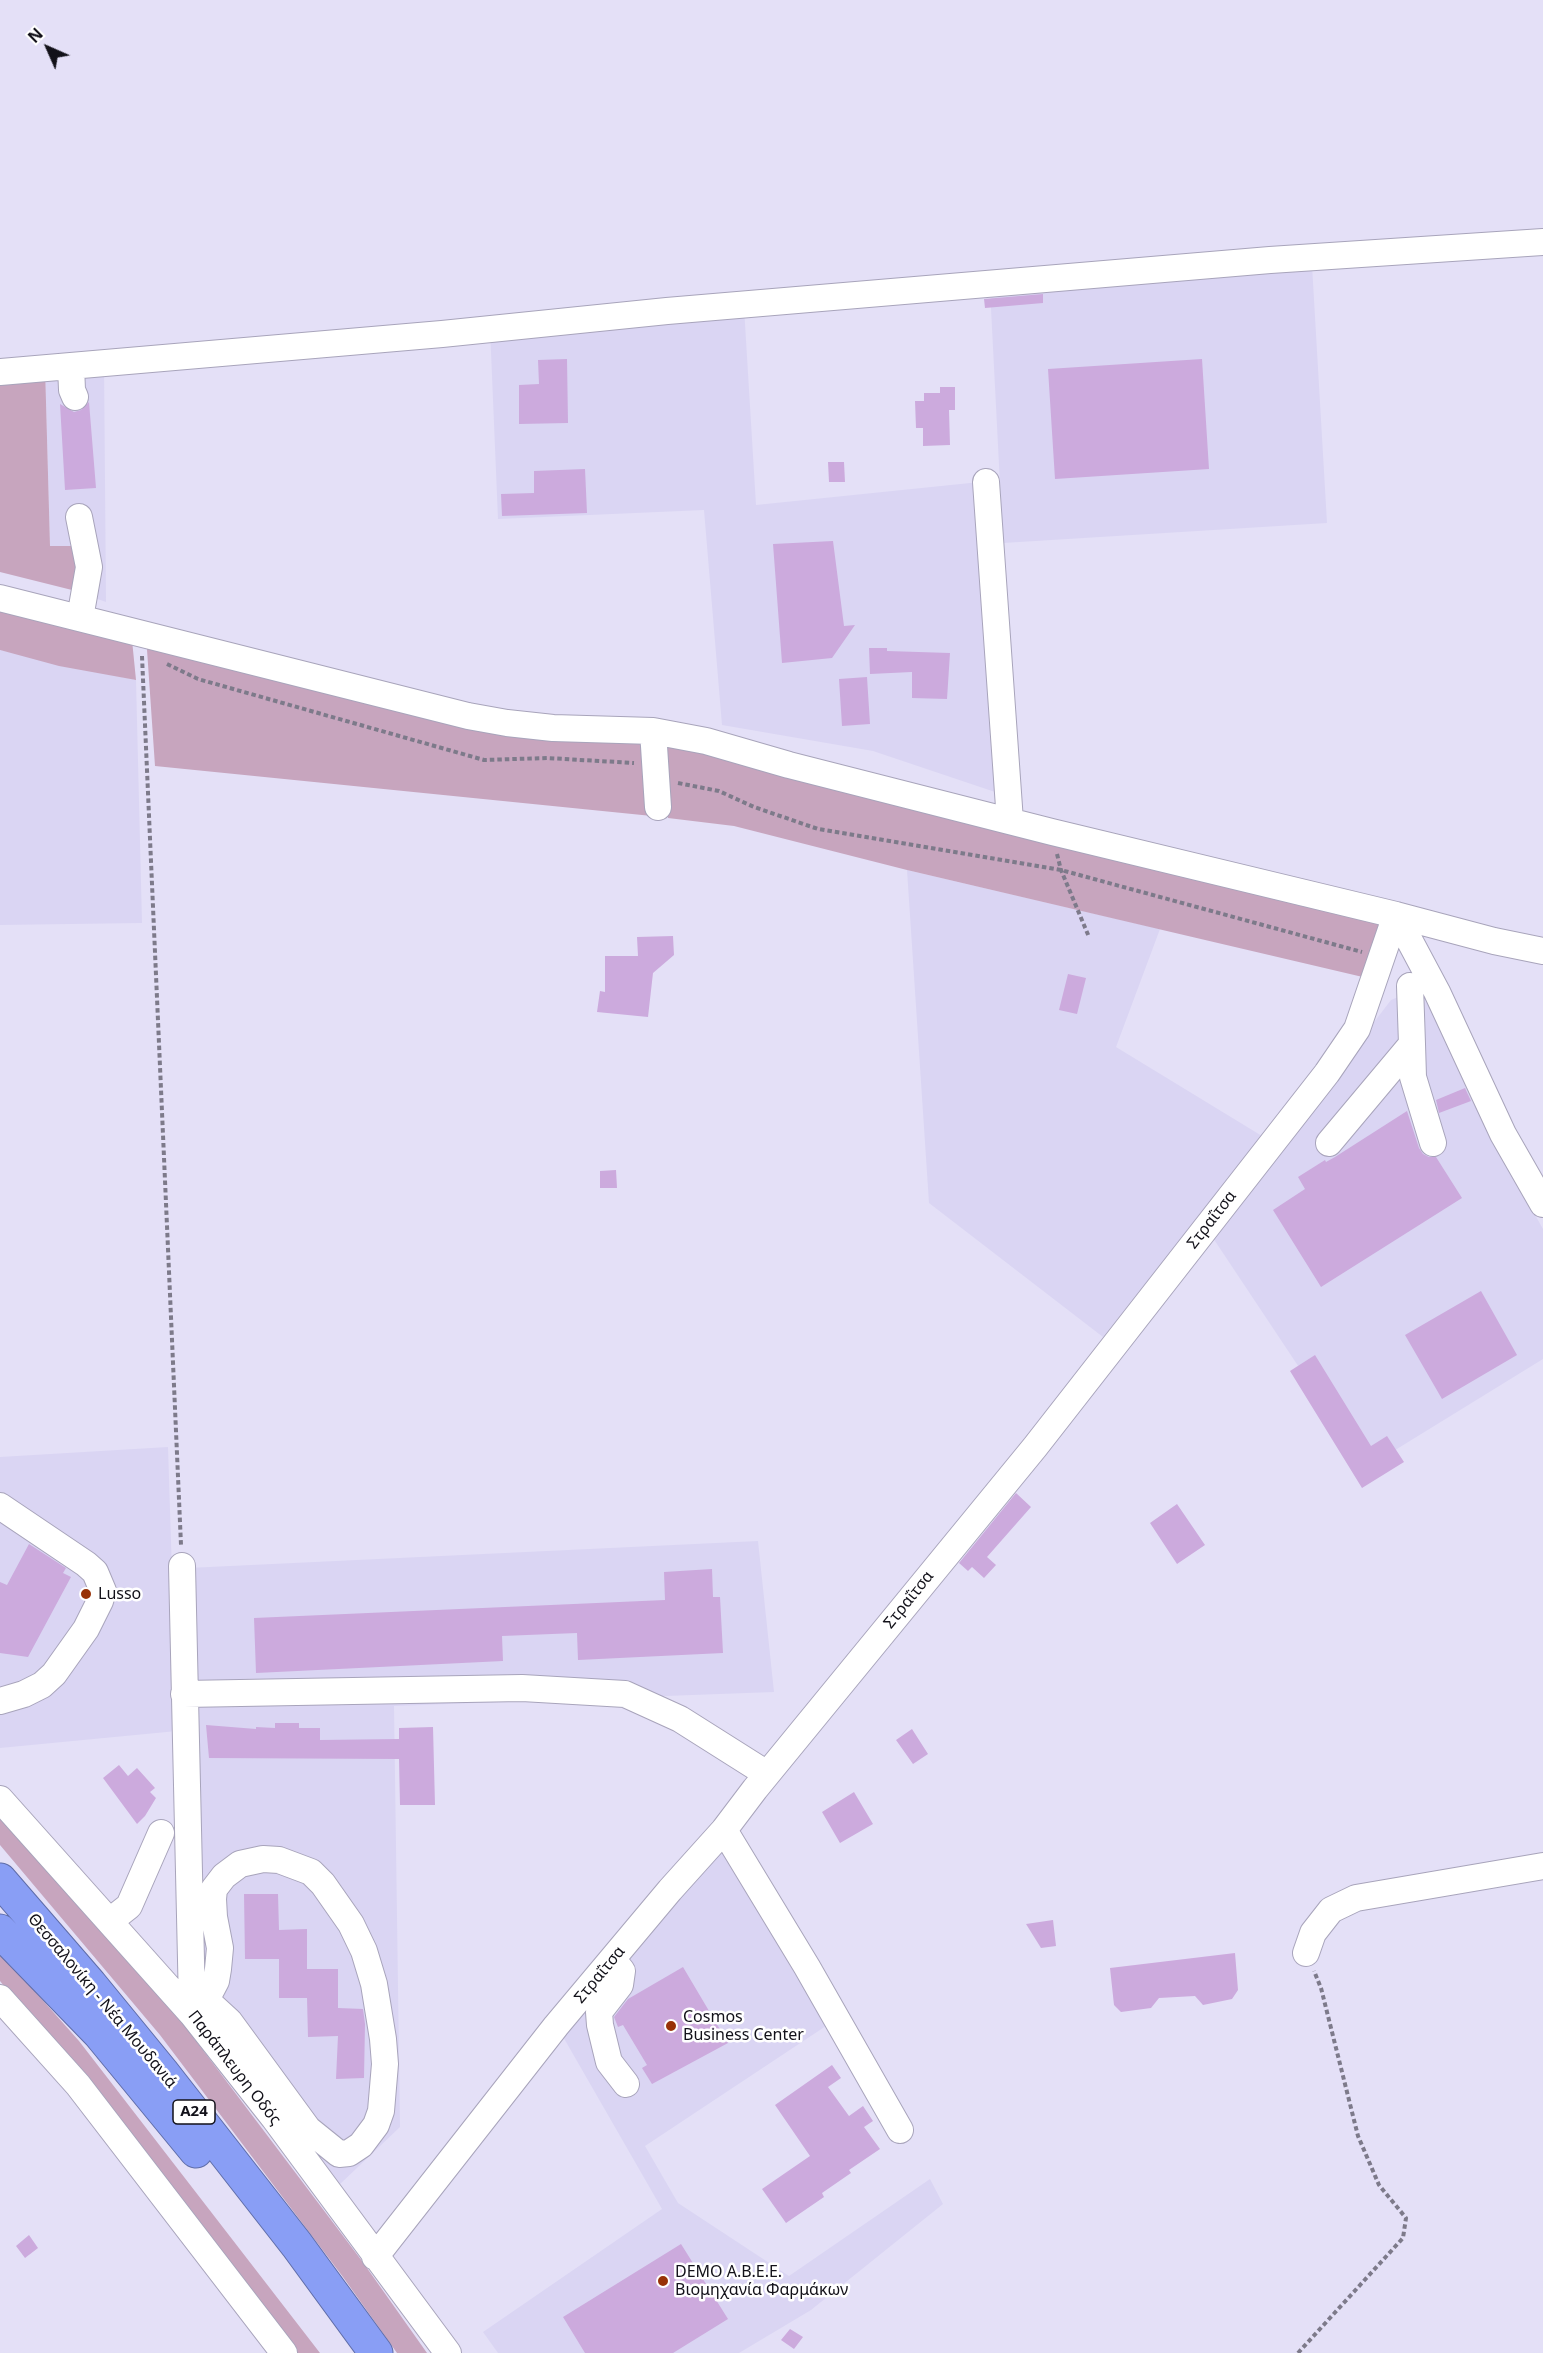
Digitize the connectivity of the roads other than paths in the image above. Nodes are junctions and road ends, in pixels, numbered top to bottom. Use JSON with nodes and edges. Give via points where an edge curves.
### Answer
{"nodes":[{"id":1,"x":1543,"y":242,"type":"edge"},
{"id":2,"x":71,"y":366,"type":"junction"},
{"id":3,"x":0,"y":372,"type":"edge"},
{"id":4,"x":75,"y":397,"type":"dead end"},
{"id":5,"x":986,"y":482,"type":"dead end"},
{"id":6,"x":79,"y":517,"type":"dead end"},
{"id":7,"x":0,"y":598,"type":"edge"},
{"id":8,"x":80,"y":618,"type":"junction"},
{"id":9,"x":653,"y":731,"type":"junction"},
{"id":10,"x":658,"y":807,"type":"dead end"},
{"id":11,"x":1010,"y":821,"type":"junction"},
{"id":12,"x":1396,"y":915,"type":"junction"},
{"id":13,"x":1543,"y":951,"type":"edge"},
{"id":14,"x":1410,"y":986,"type":"junction"},
{"id":15,"x":1437,"y":992,"type":"junction"},
{"id":16,"x":1357,"y":1029,"type":"junction"},
{"id":17,"x":1412,"y":1044,"type":"junction"},
{"id":18,"x":1329,"y":1143,"type":"dead end"},
{"id":19,"x":1433,"y":1143,"type":"dead end"},
{"id":20,"x":1543,"y":1204,"type":"edge"},
{"id":21,"x":0,"y":1506,"type":"edge"},
{"id":22,"x":182,"y":1566,"type":"road end"},
{"id":23,"x":184,"y":1694,"type":"junction"},
{"id":24,"x":0,"y":1701,"type":"edge"},
{"id":25,"x":767,"y":1774,"type":"junction"},
{"id":26,"x":0,"y":1799,"type":"edge"},
{"id":27,"x":724,"y":1830,"type":"junction"},
{"id":28,"x":161,"y":1833,"type":"dead end"},
{"id":29,"x":1543,"y":1866,"type":"edge"},
{"id":30,"x":0,"y":1880,"type":"edge"},
{"id":31,"x":110,"y":1922,"type":"junction"},
{"id":32,"x":0,"y":1931,"type":"edge"},
{"id":33,"x":1306,"y":1953,"type":"road end"},
{"id":34,"x":613,"y":1960,"type":"junction"},
{"id":35,"x":0,"y":1998,"type":"edge"},
{"id":36,"x":197,"y":2000,"type":"junction"},
{"id":37,"x":626,"y":2084,"type":"dead end"},
{"id":38,"x":900,"y":2130,"type":"dead end"},
{"id":39,"x":375,"y":2257,"type":"junction"},
{"id":40,"x":284,"y":2353,"type":"edge"},
{"id":41,"x":348,"y":2353,"type":"edge"},
{"id":42,"x":376,"y":2353,"type":"edge"},
{"id":43,"x":448,"y":2353,"type":"edge"}],
"edges":[{"from":1,"to":2,"type":"street","via":[[1152,270]]},
{"from":2,"to":3,"type":"street"},
{"from":2,"to":4,"type":"street"},
{"from":5,"to":11,"type":"street"},
{"from":6,"to":8,"type":"street","via":[[89,567]]},
{"from":7,"to":8,"type":"street"},
{"from":8,"to":9,"type":"street","via":[[468,716],[553,728]]},
{"from":9,"to":10,"type":"street"},
{"from":9,"to":11,"type":"street","via":[[706,741]]},
{"from":11,"to":12,"type":"street"},
{"from":12,"to":13,"type":"street"},
{"from":12,"to":15,"type":"street"},
{"from":12,"to":16,"type":"street","name":"Στραΐτσα"},
{"from":14,"to":15,"type":"street"},
{"from":14,"to":16,"type":"street","via":[[1387,992]]},
{"from":14,"to":17,"type":"street"},
{"from":15,"to":20,"type":"street","via":[[1503,1134]]},
{"from":16,"to":25,"type":"street","name":"Στραΐτσα","via":[[1327,1073],[1035,1447]]},
{"from":17,"to":18,"type":"street"},
{"from":17,"to":19,"type":"street","via":[[1413,1077]]},
{"from":21,"to":24,"type":"street","via":[[86,1564],[95,1572],[103,1591],[86,1629],[54,1674],[24,1694]]},
{"from":22,"to":23,"type":"street"},
{"from":23,"to":25,"type":"street","via":[[522,1688],[626,1694],[680,1719]]},
{"from":23,"to":36,"type":"street"},
{"from":25,"to":27,"type":"street","name":"Στραΐτσα"},
{"from":26,"to":31,"type":"street","name":"Παράπλευρη Οδός"},
{"from":27,"to":34,"type":"street","name":"Στραΐτσα"},
{"from":27,"to":38,"type":"street"},
{"from":28,"to":31,"type":"street","via":[[129,1906]]},
{"from":29,"to":33,"type":"street","via":[[1356,1898],[1331,1910],[1313,1933]]},
{"from":30,"to":42,"type":"highway","name":"Θεσσαλονίκη - Νέα Μουδανιά","number":"Α24","via":[[168,2080]]},
{"from":31,"to":36,"type":"street","name":"Παράπλευρη Οδός"},
{"from":32,"to":41,"type":"highway","name":"Θεσσαλονίκη - Νέα Μουδανιά","number":"Α24","via":[[106,2042],[265,2240]]},
{"from":34,"to":37,"type":"street","via":[[622,1971],[620,1985],[599,2012],[600,2025],[609,2062]]},
{"from":34,"to":39,"type":"street","name":"Στραΐτσα","via":[[556,2026]]},
{"from":35,"to":40,"type":"street","via":[[78,2085]]},
{"from":36,"to":36,"type":"street","via":[[236,2029],[308,2129],[339,2154],[361,2145],[381,2111],[384,2056],[374,1984],[351,1924],[311,1872],[279,1860],[263,1859],[240,1864],[224,1876],[214,1889],[213,1899],[220,1948],[216,1980]]},
{"from":36,"to":39,"type":"street","name":"Παράπλευρη Οδός","via":[[274,2118]]},
{"from":39,"to":43,"type":"street","name":"Παράπλευρη Οδός"}]}
